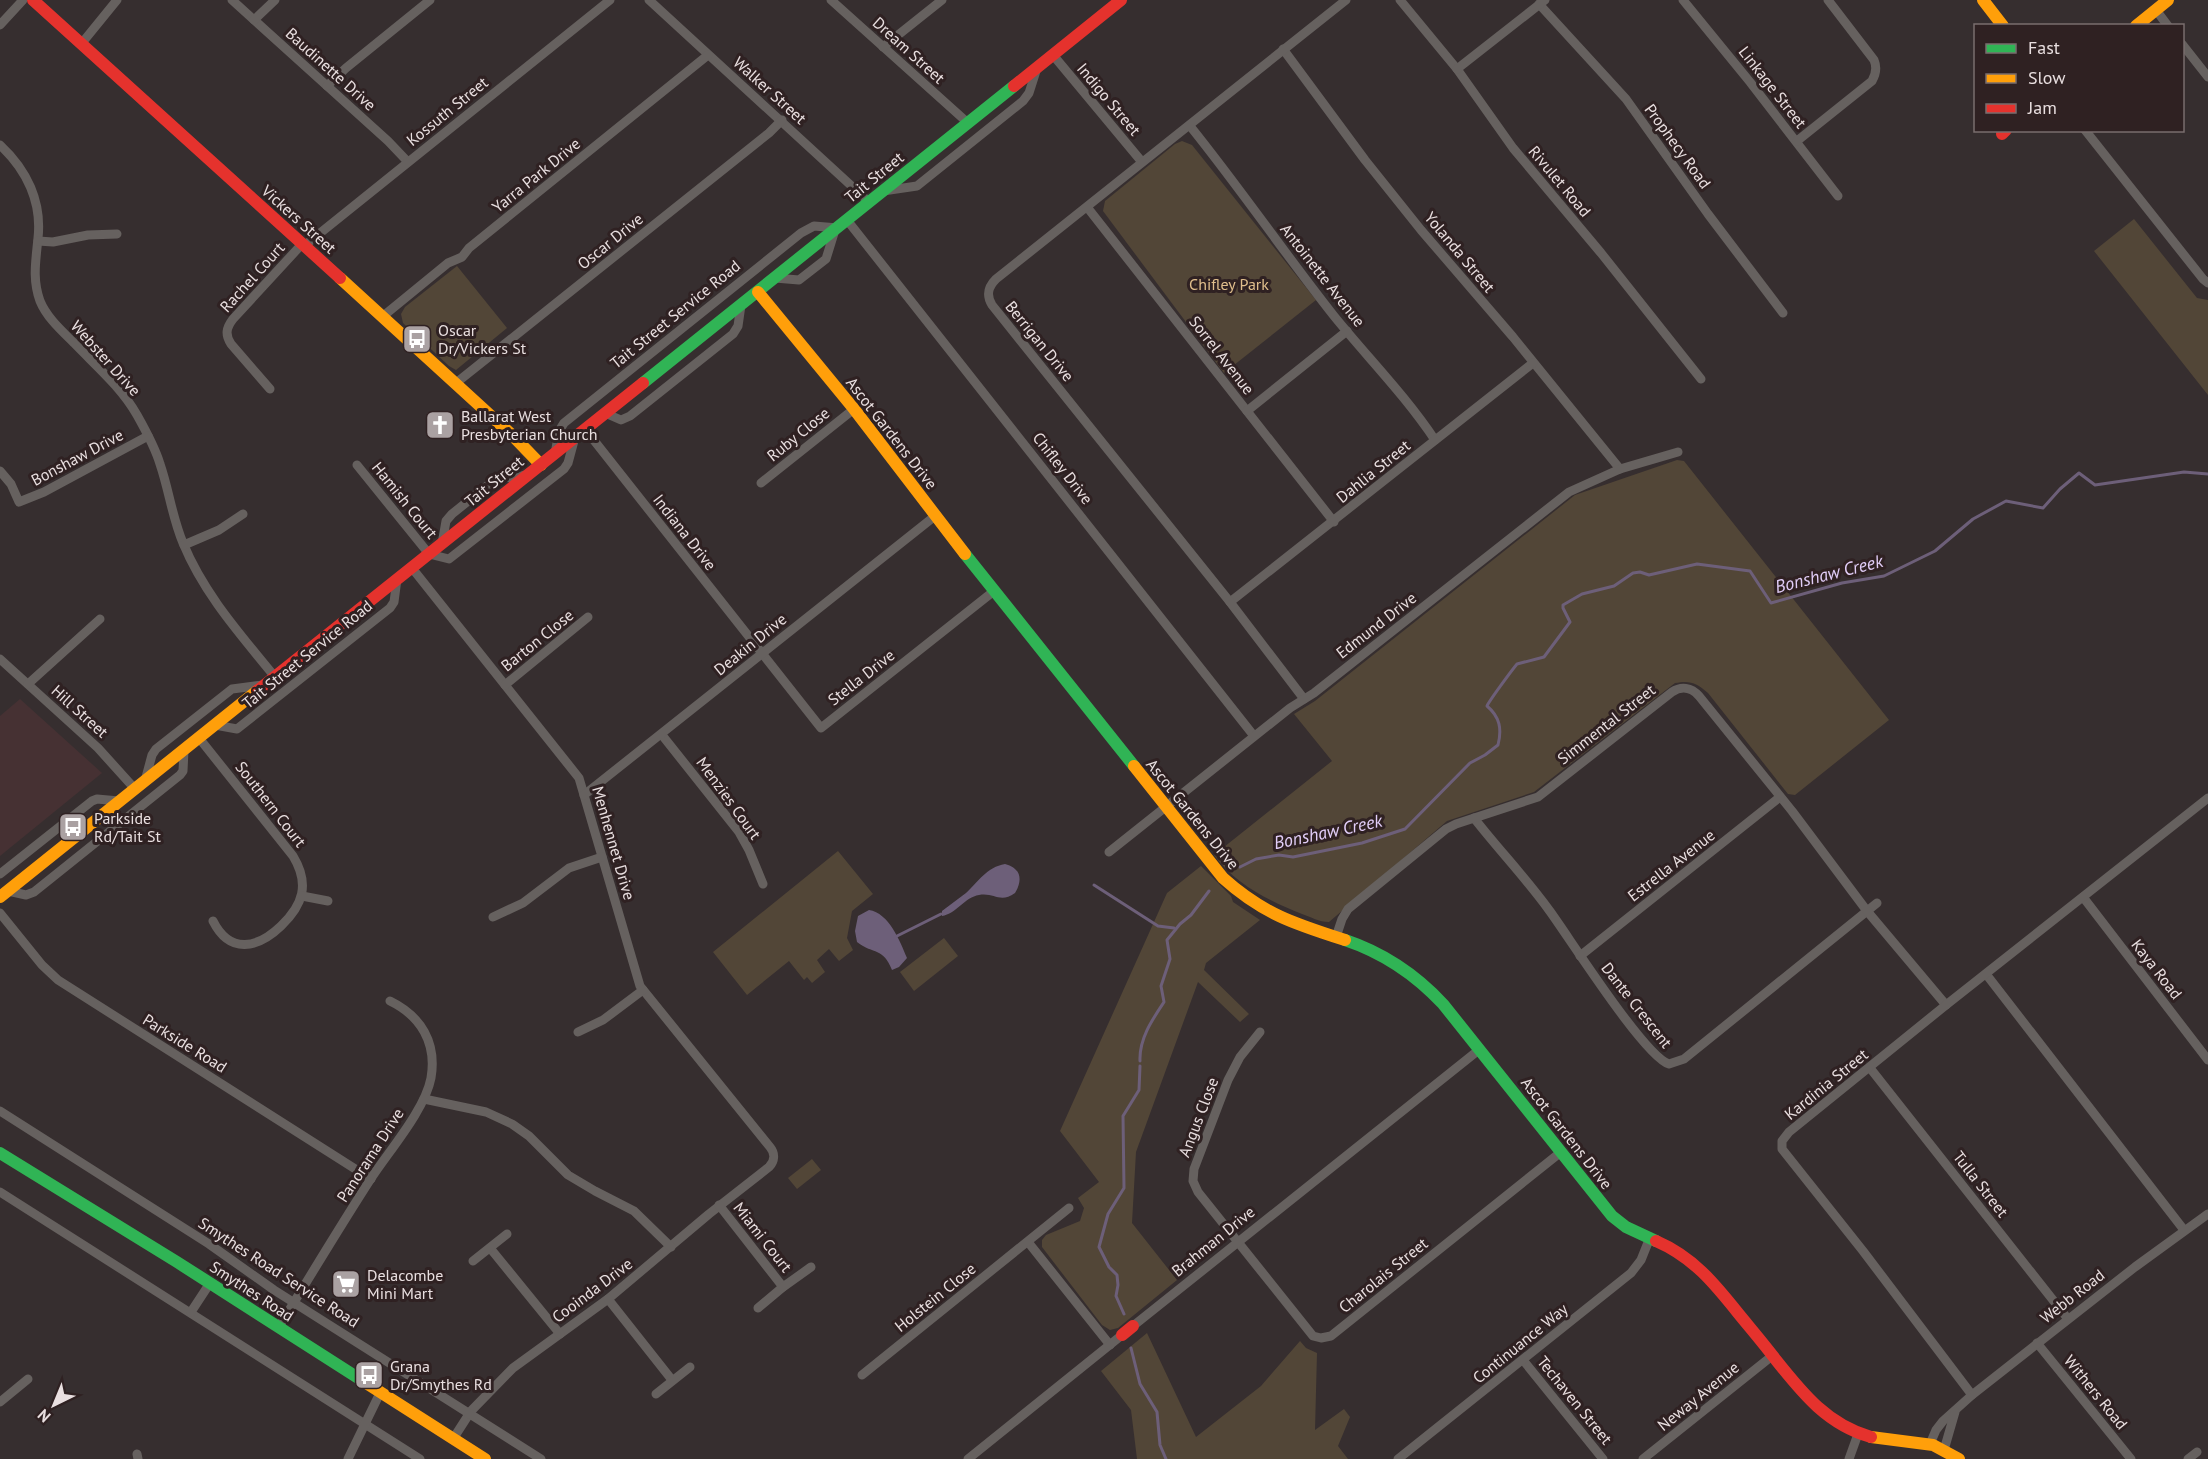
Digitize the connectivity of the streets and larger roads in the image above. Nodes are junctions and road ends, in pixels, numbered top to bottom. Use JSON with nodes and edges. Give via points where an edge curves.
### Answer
{"nodes":[{"id":1,"x":23,"y":0,"type":"edge"},
{"id":2,"x":33,"y":0,"type":"edge"},
{"id":3,"x":117,"y":0,"type":"edge"},
{"id":4,"x":232,"y":0,"type":"edge"},
{"id":5,"x":275,"y":0,"type":"edge"},
{"id":6,"x":430,"y":0,"type":"edge"},
{"id":7,"x":610,"y":0,"type":"edge"},
{"id":8,"x":649,"y":0,"type":"edge"},
{"id":9,"x":831,"y":0,"type":"edge"},
{"id":10,"x":942,"y":0,"type":"edge"},
{"id":11,"x":1121,"y":0,"type":"edge"},
{"id":12,"x":1346,"y":0,"type":"edge"},
{"id":13,"x":1400,"y":0,"type":"edge"},
{"id":14,"x":1683,"y":0,"type":"edge"},
{"id":15,"x":1828,"y":0,"type":"edge"},
{"id":16,"x":1983,"y":0,"type":"edge"},
{"id":17,"x":2168,"y":0,"type":"edge"},
{"id":18,"x":1542,"y":2,"type":"edge"},
{"id":19,"x":2156,"y":10,"type":"junction"},
{"id":20,"x":254,"y":20,"type":"junction"},
{"id":21,"x":2001,"y":24,"type":"edge"},
{"id":22,"x":2138,"y":24,"type":"edge"},
{"id":23,"x":2166,"y":24,"type":"edge"},
{"id":24,"x":0,"y":25,"type":"edge"},
{"id":25,"x":82,"y":44,"type":"junction"},
{"id":26,"x":2184,"y":46,"type":"edge"},
{"id":27,"x":883,"y":47,"type":"junction"},
{"id":28,"x":1283,"y":50,"type":"junction"},
{"id":29,"x":708,"y":55,"type":"junction"},
{"id":30,"x":1053,"y":55,"type":"junction"},
{"id":31,"x":1037,"y":68,"type":"junction"},
{"id":32,"x":1457,"y":69,"type":"junction"},
{"id":33,"x":2208,"y":76,"type":"edge"},
{"id":34,"x":327,"y":86,"type":"junction"},
{"id":35,"x":782,"y":120,"type":"junction"},
{"id":36,"x":968,"y":123,"type":"junction"},
{"id":37,"x":1190,"y":126,"type":"junction"},
{"id":38,"x":2087,"y":132,"type":"edge"},
{"id":39,"x":1797,"y":141,"type":"junction"},
{"id":40,"x":0,"y":146,"type":"edge"},
{"id":41,"x":408,"y":162,"type":"junction"},
{"id":42,"x":1142,"y":162,"type":"junction"},
{"id":43,"x":883,"y":191,"type":"junction"},
{"id":44,"x":1838,"y":196,"type":"dead end"},
{"id":45,"x":869,"y":202,"type":"junction"},
{"id":46,"x":1087,"y":207,"type":"junction"},
{"id":47,"x":840,"y":226,"type":"junction"},
{"id":48,"x":117,"y":234,"type":"dead end"},
{"id":49,"x":38,"y":241,"type":"junction"},
{"id":50,"x":303,"y":245,"type":"junction"},
{"id":51,"x":775,"y":278,"type":"junction"},
{"id":52,"x":2208,"y":283,"type":"edge"},
{"id":53,"x":758,"y":292,"type":"junction"},
{"id":54,"x":741,"y":305,"type":"junction"},
{"id":55,"x":1784,"y":313,"type":"dead end"},
{"id":56,"x":382,"y":317,"type":"junction"},
{"id":57,"x":1347,"y":331,"type":"junction"},
{"id":58,"x":1533,"y":363,"type":"junction"},
{"id":59,"x":1701,"y":379,"type":"dead end"},
{"id":60,"x":456,"y":383,"type":"junction"},
{"id":61,"x":270,"y":389,"type":"dead end"},
{"id":62,"x":854,"y":409,"type":"junction"},
{"id":63,"x":1246,"y":411,"type":"junction"},
{"id":64,"x":605,"y":413,"type":"junction"},
{"id":65,"x":580,"y":433,"type":"junction"},
{"id":66,"x":148,"y":436,"type":"junction"},
{"id":67,"x":1436,"y":440,"type":"junction"},
{"id":68,"x":1678,"y":452,"type":"dead end"},
{"id":69,"x":555,"y":453,"type":"junction"},
{"id":70,"x":357,"y":465,"type":"dead end"},
{"id":71,"x":541,"y":465,"type":"junction"},
{"id":72,"x":1620,"y":469,"type":"junction"},
{"id":73,"x":0,"y":471,"type":"edge"},
{"id":74,"x":530,"y":474,"type":"junction"},
{"id":75,"x":761,"y":483,"type":"dead end"},
{"id":76,"x":243,"y":514,"type":"dead end"},
{"id":77,"x":935,"y":516,"type":"junction"},
{"id":78,"x":1334,"y":522,"type":"junction"},
{"id":79,"x":442,"y":544,"type":"junction"},
{"id":80,"x":184,"y":545,"type":"junction"},
{"id":81,"x":429,"y":554,"type":"junction"},
{"id":82,"x":412,"y":568,"type":"junction"},
{"id":83,"x":397,"y":579,"type":"junction"},
{"id":84,"x":994,"y":591,"type":"junction"},
{"id":85,"x":1230,"y":602,"type":"junction"},
{"id":86,"x":588,"y":617,"type":"dead end"},
{"id":87,"x":100,"y":620,"type":"dead end"},
{"id":88,"x":762,"y":653,"type":"junction"},
{"id":89,"x":0,"y":659,"type":"edge"},
{"id":90,"x":270,"y":681,"type":"junction"},
{"id":91,"x":28,"y":684,"type":"junction"},
{"id":92,"x":506,"y":685,"type":"junction"},
{"id":93,"x":1304,"y":699,"type":"junction"},
{"id":94,"x":215,"y":725,"type":"junction"},
{"id":95,"x":662,"y":735,"type":"junction"},
{"id":96,"x":1254,"y":735,"type":"junction"},
{"id":97,"x":199,"y":738,"type":"junction"},
{"id":98,"x":184,"y":750,"type":"junction"},
{"id":99,"x":140,"y":785,"type":"junction"},
{"id":100,"x":584,"y":795,"type":"junction"},
{"id":101,"x":1780,"y":797,"type":"junction"},
{"id":102,"x":2208,"y":798,"type":"edge"},
{"id":103,"x":119,"y":801,"type":"junction"},
{"id":104,"x":1165,"y":807,"type":"junction"},
{"id":105,"x":1474,"y":818,"type":"junction"},
{"id":106,"x":1109,"y":852,"type":"dead end"},
{"id":107,"x":602,"y":857,"type":"junction"},
{"id":108,"x":0,"y":874,"type":"edge"},
{"id":109,"x":763,"y":885,"type":"dead end"},
{"id":110,"x":4,"y":894,"type":"edge"},
{"id":111,"x":302,"y":896,"type":"junction"},
{"id":112,"x":2083,"y":897,"type":"junction"},
{"id":113,"x":328,"y":901,"type":"dead end"},
{"id":114,"x":1877,"y":903,"type":"dead end"},
{"id":115,"x":1867,"y":911,"type":"junction"},
{"id":116,"x":0,"y":913,"type":"edge"},
{"id":117,"x":493,"y":917,"type":"dead end"},
{"id":118,"x":213,"y":921,"type":"dead end"},
{"id":119,"x":1336,"y":937,"type":"junction"},
{"id":120,"x":1580,"y":956,"type":"junction"},
{"id":121,"x":1986,"y":974,"type":"junction"},
{"id":122,"x":643,"y":990,"type":"junction"},
{"id":123,"x":390,"y":1001,"type":"dead end"},
{"id":124,"x":1946,"y":1005,"type":"junction"},
{"id":125,"x":579,"y":1032,"type":"dead end"},
{"id":126,"x":1260,"y":1032,"type":"dead end"},
{"id":127,"x":1480,"y":1049,"type":"junction"},
{"id":128,"x":2207,"y":1058,"type":"edge"},
{"id":129,"x":1870,"y":1068,"type":"junction"},
{"id":130,"x":424,"y":1099,"type":"junction"},
{"id":131,"x":0,"y":1111,"type":"edge"},
{"id":132,"x":1561,"y":1152,"type":"junction"},
{"id":133,"x":0,"y":1153,"type":"edge"},
{"id":134,"x":771,"y":1154,"type":"joint"},
{"id":135,"x":370,"y":1179,"type":"junction"},
{"id":136,"x":0,"y":1192,"type":"edge"},
{"id":137,"x":719,"y":1205,"type":"junction"},
{"id":138,"x":1069,"y":1208,"type":"dead end"},
{"id":139,"x":2208,"y":1214,"type":"edge"},
{"id":140,"x":2184,"y":1230,"type":"junction"},
{"id":141,"x":507,"y":1234,"type":"dead end"},
{"id":142,"x":1649,"y":1240,"type":"junction"},
{"id":143,"x":1028,"y":1242,"type":"junction"},
{"id":144,"x":1238,"y":1243,"type":"junction"},
{"id":145,"x":671,"y":1247,"type":"junction"},
{"id":146,"x":490,"y":1248,"type":"junction"},
{"id":147,"x":473,"y":1262,"type":"dead end"},
{"id":148,"x":811,"y":1267,"type":"dead end"},
{"id":149,"x":210,"y":1283,"type":"junction"},
{"id":150,"x":783,"y":1287,"type":"junction"},
{"id":151,"x":608,"y":1299,"type":"junction"},
{"id":152,"x":294,"y":1302,"type":"junction"},
{"id":153,"x":758,"y":1308,"type":"dead end"},
{"id":154,"x":191,"y":1312,"type":"junction"},
{"id":155,"x":2068,"y":1319,"type":"junction"},
{"id":156,"x":1133,"y":1326,"type":"joint"},
{"id":157,"x":279,"y":1327,"type":"junction"},
{"id":158,"x":560,"y":1334,"type":"junction"},
{"id":159,"x":1122,"y":1335,"type":"joint"},
{"id":160,"x":2037,"y":1343,"type":"junction"},
{"id":161,"x":1110,"y":1345,"type":"junction"},
{"id":162,"x":1772,"y":1356,"type":"junction"},
{"id":163,"x":1523,"y":1360,"type":"junction"},
{"id":164,"x":690,"y":1367,"type":"dead end"},
{"id":165,"x":862,"y":1375,"type":"dead end"},
{"id":166,"x":28,"y":1379,"type":"dead end"},
{"id":167,"x":672,"y":1380,"type":"junction"},
{"id":168,"x":380,"y":1392,"type":"junction"},
{"id":169,"x":656,"y":1394,"type":"dead end"},
{"id":170,"x":1972,"y":1395,"type":"junction"},
{"id":171,"x":0,"y":1402,"type":"edge"},
{"id":172,"x":1959,"y":1407,"type":"junction"},
{"id":173,"x":470,"y":1413,"type":"junction"},
{"id":174,"x":364,"y":1423,"type":"junction"},
{"id":175,"x":1858,"y":1434,"type":"junction"},
{"id":176,"x":453,"y":1439,"type":"junction"},
{"id":177,"x":1930,"y":1444,"type":"junction"},
{"id":178,"x":1944,"y":1450,"type":"junction"},
{"id":179,"x":2197,"y":1452,"type":"dead end"},
{"id":180,"x":348,"y":1459,"type":"edge"},
{"id":181,"x":420,"y":1459,"type":"edge"},
{"id":182,"x":485,"y":1459,"type":"edge"},
{"id":183,"x":542,"y":1459,"type":"edge"},
{"id":184,"x":968,"y":1459,"type":"edge"},
{"id":185,"x":1398,"y":1459,"type":"edge"},
{"id":186,"x":1603,"y":1459,"type":"edge"},
{"id":187,"x":1643,"y":1459,"type":"edge"},
{"id":188,"x":1849,"y":1459,"type":"edge"},
{"id":189,"x":1959,"y":1459,"type":"edge"},
{"id":190,"x":2131,"y":1459,"type":"edge"},
{"id":191,"x":2188,"y":1459,"type":"edge"}],
"edges":[{"from":1,"to":24,"type":"street"},
{"from":2,"to":25,"type":"street","name":"Vickers Street"},
{"from":3,"to":25,"type":"street"},
{"from":4,"to":20,"type":"street","name":"Baudinette Drive"},
{"from":5,"to":20,"type":"street"},
{"from":6,"to":34,"type":"street"},
{"from":7,"to":41,"type":"street","name":"Kossuth Street"},
{"from":8,"to":29,"type":"street","name":"Walker Street"},
{"from":9,"to":27,"type":"street","name":"Dream Street"},
{"from":10,"to":27,"type":"street"},
{"from":11,"to":30,"type":"street","name":"Tait Street"},
{"from":12,"to":28,"type":"street","name":"Berrigan Drive"},
{"from":13,"to":32,"type":"street","name":"Rivulet Road"},
{"from":14,"to":39,"type":"street","name":"Linkage Street"},
{"from":15,"to":39,"type":"street","via":[[1874,60],[1876,71],[1872,81]]},
{"from":16,"to":21,"type":"street"},
{"from":17,"to":19,"type":"street"},
{"from":18,"to":32,"type":"street"},
{"from":18,"to":55,"type":"street","name":"Prophecy Road","via":[[1626,99]]},
{"from":19,"to":22,"type":"street"},
{"from":19,"to":23,"type":"street"},
{"from":20,"to":34,"type":"street","name":"Baudinette Drive"},
{"from":25,"to":50,"type":"street","name":"Vickers Street"},
{"from":26,"to":33,"type":"street"},
{"from":27,"to":36,"type":"street","name":"Dream Street"},
{"from":28,"to":37,"type":"street","name":"Berrigan Drive"},
{"from":28,"to":58,"type":"street","name":"Yolanda Street","via":[[1365,160]]},
{"from":29,"to":35,"type":"street","name":"Walker Street"},
{"from":29,"to":56,"type":"street","name":"Yarra Park Drive","via":[[462,257],[448,262]]},
{"from":30,"to":31,"type":"street","name":"Tait Street"},
{"from":30,"to":42,"type":"street","name":"Indigo Street"},
{"from":31,"to":36,"type":"street","name":"Tait Street"},
{"from":31,"to":43,"type":"street","via":[[1029,95],[917,186]]},
{"from":32,"to":59,"type":"street","name":"Rivulet Road","via":[[1513,148]]},
{"from":34,"to":41,"type":"street","name":"Baudinette Drive"},
{"from":35,"to":45,"type":"street","name":"Walker Street"},
{"from":35,"to":60,"type":"street","name":"Oscar Drive"},
{"from":36,"to":43,"type":"street","name":"Tait Street"},
{"from":37,"to":42,"type":"street","name":"Berrigan Drive"},
{"from":37,"to":57,"type":"street","name":"Antoinette Avenue"},
{"from":38,"to":52,"type":"street"},
{"from":39,"to":44,"type":"street","name":"Linkage Street"},
{"from":40,"to":49,"type":"street","name":"Webster Drive","via":[[30,185],[38,214]]},
{"from":41,"to":50,"type":"street","name":"Kossuth Street"},
{"from":42,"to":46,"type":"street","name":"Berrigan Drive"},
{"from":43,"to":45,"type":"street","name":"Tait Street"},
{"from":45,"to":47,"type":"street","name":"Tait Street"},
{"from":46,"to":63,"type":"street","name":"Sorrel Avenue"},
{"from":46,"to":85,"type":"street","name":"Berrigan Drive","via":[[994,281],[988,291],[990,301]]},
{"from":47,"to":51,"type":"street","name":"Tait Street"},
{"from":47,"to":51,"type":"street","via":[[823,262],[798,280]]},
{"from":47,"to":69,"type":"street","name":"Tait Street Service Road","via":[[814,226],[801,233],[564,423],[559,429]]},
{"from":47,"to":96,"type":"street","name":"Chifley Drive"},
{"from":48,"to":49,"type":"street"},
{"from":49,"to":66,"type":"street","name":"Webster Drive","via":[[35,279],[45,310],[123,394]]},
{"from":50,"to":56,"type":"street","name":"Vickers Street"},
{"from":50,"to":61,"type":"street","name":"Rachel Court","via":[[232,319],[227,329],[231,344]]},
{"from":51,"to":53,"type":"street","name":"Tait Street"},
{"from":53,"to":54,"type":"street","name":"Tait Street"},
{"from":53,"to":62,"type":"street","name":"Ascot Gardens Drive"},
{"from":54,"to":64,"type":"street","name":"Tait Street"},
{"from":54,"to":64,"type":"street","via":[[734,333],[658,394],[625,420]]},
{"from":56,"to":60,"type":"street","name":"Vickers Street"},
{"from":57,"to":63,"type":"street"},
{"from":57,"to":67,"type":"street","name":"Antoinette Avenue"},
{"from":58,"to":67,"type":"street","name":"Dahlia Street"},
{"from":58,"to":72,"type":"street","name":"Yolanda Street"},
{"from":60,"to":71,"type":"street","name":"Vickers Street"},
{"from":62,"to":75,"type":"street","name":"Ruby Close"},
{"from":62,"to":77,"type":"street","name":"Ascot Gardens Drive"},
{"from":63,"to":78,"type":"street","name":"Sorrel Avenue"},
{"from":64,"to":65,"type":"street","name":"Tait Street"},
{"from":65,"to":69,"type":"street","name":"Tait Street"},
{"from":65,"to":81,"type":"street","via":[[567,465],[453,558],[444,560]]},
{"from":65,"to":88,"type":"street","name":"Indiana Drive"},
{"from":66,"to":73,"type":"street","name":"Bonshaw Drive","via":[[19,502]]},
{"from":66,"to":80,"type":"street","name":"Webster Drive"},
{"from":67,"to":78,"type":"street","name":"Dahlia Street"},
{"from":68,"to":72,"type":"street","name":"Edmund Drive"},
{"from":69,"to":71,"type":"street","name":"Tait Street"},
{"from":70,"to":81,"type":"street","name":"Hamish Court"},
{"from":71,"to":74,"type":"street","name":"Tait Street"},
{"from":72,"to":93,"type":"street","name":"Edmund Drive","via":[[1569,492]]},
{"from":74,"to":79,"type":"street","name":"Tait Street"},
{"from":74,"to":79,"type":"street","via":[[498,477],[461,506],[447,519]]},
{"from":76,"to":80,"type":"street","via":[[219,530]]},
{"from":77,"to":84,"type":"street","name":"Ascot Gardens Drive"},
{"from":77,"to":88,"type":"street","name":"Deakin Drive"},
{"from":78,"to":85,"type":"street","name":"Dahlia Street"},
{"from":79,"to":81,"type":"street","name":"Tait Street"},
{"from":80,"to":90,"type":"street","name":"Webster Drive","via":[[212,598]]},
{"from":81,"to":82,"type":"street","name":"Tait Street"},
{"from":82,"to":83,"type":"street","name":"Tait Street"},
{"from":82,"to":92,"type":"street","name":"Menhennet Drive"},
{"from":83,"to":90,"type":"street","name":"Tait Street"},
{"from":83,"to":94,"type":"street","name":"Tait Street Service Road","via":[[394,602],[382,614],[237,729]]},
{"from":84,"to":88,"type":"street","name":"Stella Drive","via":[[821,728]]},
{"from":84,"to":104,"type":"street","name":"Ascot Gardens Drive"},
{"from":85,"to":93,"type":"street","name":"Berrigan Drive"},
{"from":86,"to":92,"type":"street","name":"Barton Close"},
{"from":87,"to":91,"type":"street"},
{"from":88,"to":95,"type":"street","name":"Deakin Drive"},
{"from":89,"to":91,"type":"street","name":"Hill Street"},
{"from":90,"to":94,"type":"street","name":"Tait Street"},
{"from":90,"to":99,"type":"street","via":[[233,688],[152,754]]},
{"from":91,"to":99,"type":"street","name":"Hill Street"},
{"from":92,"to":100,"type":"street","name":"Menhennet Drive","via":[[576,775]]},
{"from":93,"to":96,"type":"street","name":"Edmund Drive"},
{"from":94,"to":97,"type":"street","name":"Tait Street"},
{"from":95,"to":100,"type":"street","name":"Deakin Drive"},
{"from":95,"to":109,"type":"street","name":"Menzies Court","via":[[739,832]]},
{"from":96,"to":104,"type":"street","name":"Edmund Drive"},
{"from":97,"to":98,"type":"street","name":"Tait Street"},
{"from":97,"to":111,"type":"street","name":"Southern Court","via":[[293,856],[301,873]]},
{"from":98,"to":99,"type":"street","name":"Tait Street"},
{"from":98,"to":110,"type":"street","via":[[180,775],[33,893]]},
{"from":99,"to":103,"type":"street","name":"Tait Street"},
{"from":100,"to":107,"type":"street","name":"Menhennet Drive"},
{"from":101,"to":105,"type":"street","name":"Simmental Street","via":[[1697,693],[1683,688],[1671,692],[1538,797]]},
{"from":101,"to":115,"type":"street","name":"Simmental Street","via":[[1796,808]]},
{"from":101,"to":120,"type":"street","name":"Estrella Avenue"},
{"from":102,"to":112,"type":"street","name":"Kardinia Street"},
{"from":103,"to":108,"type":"street","via":[[92,801]]},
{"from":103,"to":110,"type":"street","name":"Tait Street"},
{"from":104,"to":106,"type":"street","name":"Edmund Drive"},
{"from":104,"to":119,"type":"street","name":"Ascot Gardens Drive","via":[[1217,872],[1240,893],[1279,917]]},
{"from":105,"to":119,"type":"street","name":"Simmental Street","via":[[1446,829],[1348,909]]},
{"from":105,"to":120,"type":"street","name":"Dante Crescent","via":[[1530,884]]},
{"from":107,"to":117,"type":"street","via":[[569,868],[523,903]]},
{"from":107,"to":122,"type":"street","name":"Menhennet Drive","via":[[636,978]]},
{"from":111,"to":113,"type":"street"},
{"from":111,"to":118,"type":"street","via":[[290,917],[271,935],[255,943],[231,941]]},
{"from":112,"to":121,"type":"street","name":"Kardinia Street"},
{"from":112,"to":128,"type":"street","name":"Kaya Road"},
{"from":114,"to":115,"type":"street"},
{"from":115,"to":120,"type":"street","name":"Dante Crescent","via":[[1684,1059],[1672,1064],[1655,1055]]},
{"from":115,"to":124,"type":"street","name":"Simmental Street"},
{"from":116,"to":135,"type":"street","name":"Parkside Road","via":[[58,980]]},
{"from":119,"to":127,"type":"street","name":"Ascot Gardens Drive","via":[[1384,956],[1416,977]]},
{"from":121,"to":124,"type":"street","name":"Kardinia Street"},
{"from":121,"to":140,"type":"street"},
{"from":122,"to":125,"type":"street","via":[[603,1020]]},
{"from":122,"to":134,"type":"street","name":"Menhennet Drive"},
{"from":123,"to":130,"type":"street","name":"Panorama Drive","via":[[414,1017],[429,1041],[432,1070]]},
{"from":124,"to":129,"type":"street","name":"Kardinia Street"},
{"from":126,"to":144,"type":"street","name":"Angus Close","via":[[1227,1080],[1193,1178],[1196,1189]]},
{"from":127,"to":132,"type":"street","name":"Ascot Gardens Drive"},
{"from":127,"to":144,"type":"street","name":"Brahman Drive"},
{"from":129,"to":155,"type":"street","name":"Tulla Street"},
{"from":129,"to":170,"type":"street","name":"Kardinia Street","via":[[1789,1132],[1782,1141],[1782,1149]]},
{"from":130,"to":135,"type":"street","name":"Panorama Drive"},
{"from":130,"to":145,"type":"street","via":[[486,1112],[512,1124],[568,1175],[634,1211]]},
{"from":131,"to":152,"type":"street","name":"Smythes Road Service Road"},
{"from":132,"to":142,"type":"street","name":"Ascot Gardens Drive","via":[[1615,1219]]},
{"from":132,"to":144,"type":"street","name":"Charolais Street","via":[[1329,1337],[1309,1333]]},
{"from":133,"to":149,"type":"street","name":"Smythes Road"},
{"from":134,"to":137,"type":"street","name":"Cooinda Drive","via":[[769,1167]]},
{"from":135,"to":152,"type":"street","name":"Panorama Drive"},
{"from":136,"to":154,"type":"street"},
{"from":137,"to":145,"type":"street","name":"Cooinda Drive"},
{"from":137,"to":150,"type":"street","name":"Miami Court"},
{"from":138,"to":143,"type":"street","name":"Holstein Close"},
{"from":139,"to":140,"type":"street","name":"Webb Road"},
{"from":140,"to":155,"type":"street","name":"Webb Road"},
{"from":141,"to":146,"type":"street"},
{"from":142,"to":162,"type":"street","name":"Ascot Gardens Drive","via":[[1696,1264]]},
{"from":142,"to":163,"type":"street","name":"Continuance Way","via":[[1640,1263],[1630,1273]]},
{"from":143,"to":161,"type":"street"},
{"from":143,"to":165,"type":"street","name":"Holstein Close"},
{"from":144,"to":156,"type":"street","name":"Brahman Drive"},
{"from":145,"to":151,"type":"street","name":"Cooinda Drive"},
{"from":146,"to":147,"type":"street"},
{"from":146,"to":158,"type":"street"},
{"from":148,"to":150,"type":"street","name":"Miami Court"},
{"from":149,"to":154,"type":"street"},
{"from":149,"to":157,"type":"street","name":"Smythes Road"},
{"from":150,"to":153,"type":"street","name":"Miami Court"},
{"from":151,"to":158,"type":"street","name":"Cooinda Drive"},
{"from":151,"to":167,"type":"street"},
{"from":152,"to":157,"type":"street","name":"Panorama Drive"},
{"from":152,"to":173,"type":"street","name":"Smythes Road Service Road"},
{"from":154,"to":174,"type":"street"},
{"from":155,"to":160,"type":"street","name":"Webb Road"},
{"from":156,"to":159,"type":"street","name":"Brahman Drive"},
{"from":157,"to":168,"type":"street","name":"Smythes Road"},
{"from":158,"to":173,"type":"street","name":"Cooinda Drive","via":[[513,1368]]},
{"from":159,"to":161,"type":"street","name":"Brahman Drive"},
{"from":160,"to":170,"type":"street","name":"Webb Road"},
{"from":160,"to":190,"type":"street","name":"Withers Road"},
{"from":161,"to":184,"type":"street","name":"Brahman Drive"},
{"from":162,"to":175,"type":"street","name":"Ascot Gardens Drive","via":[[1816,1408]]},
{"from":162,"to":187,"type":"street","name":"Neway Avenue"},
{"from":163,"to":185,"type":"street","name":"Continuance Way"},
{"from":163,"to":186,"type":"street","name":"Techaven Street"},
{"from":164,"to":167,"type":"street"},
{"from":166,"to":171,"type":"street"},
{"from":167,"to":169,"type":"street"},
{"from":168,"to":174,"type":"street"},
{"from":168,"to":176,"type":"street","name":"Smythes Road"},
{"from":170,"to":172,"type":"street","name":"Webb Road"},
{"from":172,"to":177,"type":"street","name":"Webb Road","via":[[1940,1425]]},
{"from":172,"to":178,"type":"street","name":"Webb Road"},
{"from":173,"to":176,"type":"street","name":"Cooinda Drive"},
{"from":173,"to":183,"type":"street","name":"Smythes Road Service Road"},
{"from":174,"to":180,"type":"street"},
{"from":174,"to":181,"type":"street"},
{"from":175,"to":177,"type":"street","name":"Ascot Gardens Drive"},
{"from":175,"to":188,"type":"street"},
{"from":176,"to":182,"type":"street","name":"Smythes Road"},
{"from":177,"to":178,"type":"street"},
{"from":178,"to":189,"type":"street"},
{"from":179,"to":191,"type":"street"}]}
